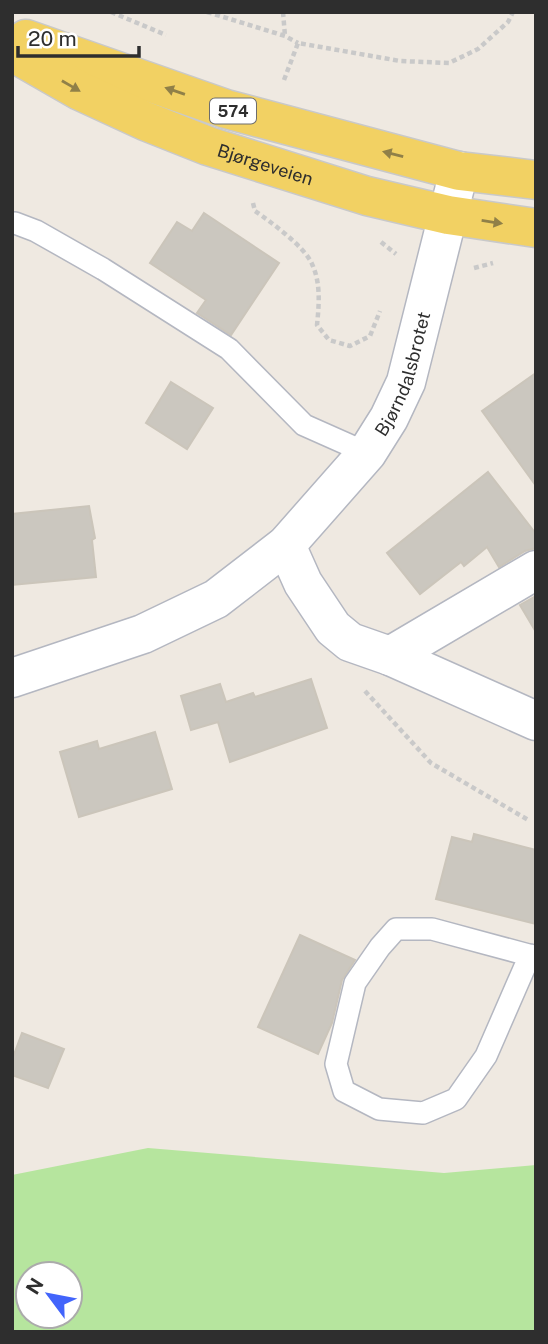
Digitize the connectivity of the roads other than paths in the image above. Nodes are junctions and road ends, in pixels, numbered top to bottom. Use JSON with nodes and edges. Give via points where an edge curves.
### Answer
{"nodes":[{"id":1,"x":12,"y":34,"type":"edge"},
{"id":2,"x":12,"y":51,"type":"edge"},
{"id":3,"x":459,"y":171,"type":"junction"},
{"id":4,"x":536,"y":180,"type":"edge"},
{"id":5,"x":448,"y":215,"type":"junction"},
{"id":6,"x":15,"y":223,"type":"dead end"},
{"id":7,"x":536,"y":228,"type":"edge"},
{"id":8,"x":367,"y":453,"type":"junction"},
{"id":9,"x":286,"y":545,"type":"junction"},
{"id":10,"x":536,"y":570,"type":"edge"},
{"id":11,"x":390,"y":656,"type":"junction"},
{"id":12,"x":12,"y":678,"type":"edge"},
{"id":13,"x":536,"y":721,"type":"edge"},
{"id":14,"x":533,"y":956,"type":"edge"}],
"edges":[{"from":3,"to":1,"type":"main road","number":"574","one_way":true,"via":[[226,109]]},
{"from":2,"to":5,"type":"main road","name":"Bjørgeveien","number":"574","one_way":true,"via":[[80,91],[208,146],[367,196]]},
{"from":3,"to":4,"type":"main road","number":"574"},
{"from":3,"to":5,"type":"street","name":"Bjørndalsbrotet"},
{"from":5,"to":7,"type":"main road","name":"Bjørgeveien","number":"574","one_way":true},
{"from":5,"to":8,"type":"street","name":"Bjørndalsbrotet","via":[[406,382]]},
{"from":6,"to":8,"type":"lane","via":[[103,269],[229,349],[304,425]]},
{"from":8,"to":9,"type":"street","name":"Bjørndalsbrotet"},
{"from":9,"to":11,"type":"street","via":[[303,583],[333,628],[350,642]]},
{"from":9,"to":12,"type":"street","name":"Bjørndalsbrotet","via":[[216,598],[155,628]]},
{"from":10,"to":11,"type":"street"},
{"from":11,"to":13,"type":"street"},
{"from":14,"to":14,"type":"lane","via":[[432,929],[396,929],[355,983],[337,1064],[344,1091],[379,1109],[423,1113],[456,1099],[486,1056]]}]}
